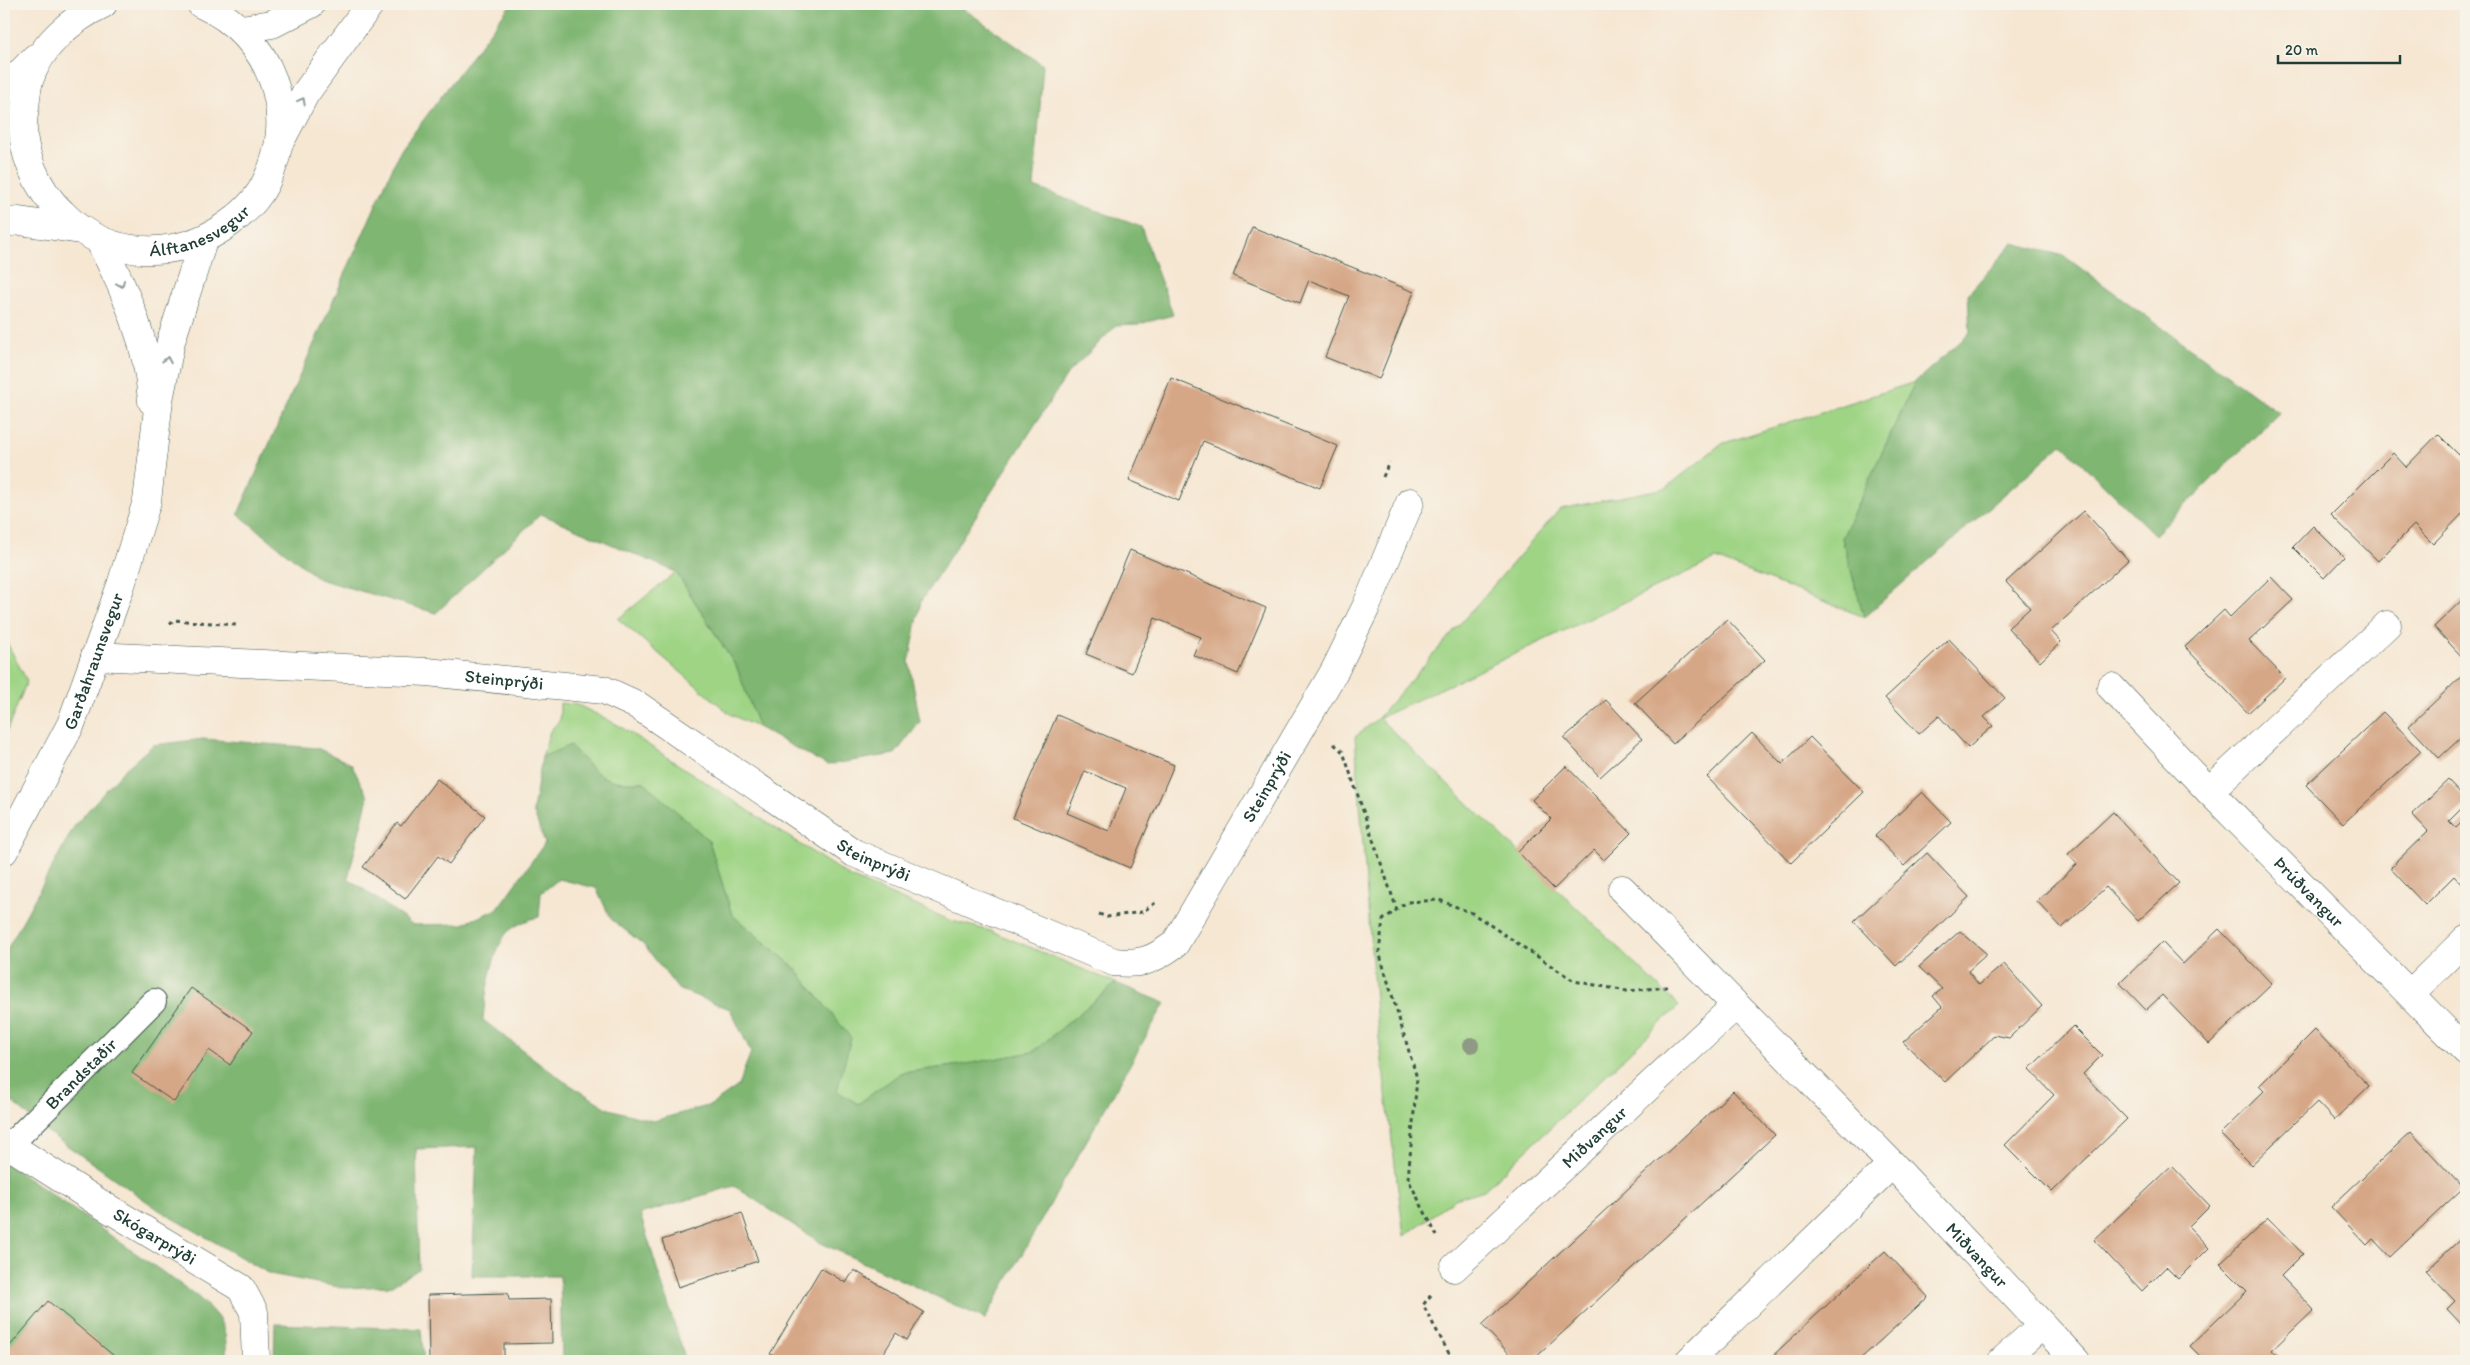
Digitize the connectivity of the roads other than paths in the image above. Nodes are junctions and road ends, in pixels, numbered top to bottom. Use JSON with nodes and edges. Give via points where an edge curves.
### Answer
{"nodes":[{"id":1,"x":102,"y":4,"type":"edge"},
{"id":2,"x":201,"y":4,"type":"edge"},
{"id":3,"x":311,"y":4,"type":"edge"},
{"id":4,"x":370,"y":4,"type":"edge"},
{"id":5,"x":242,"y":29,"type":"junction"},
{"id":6,"x":50,"y":42,"type":"junction"},
{"id":7,"x":4,"y":90,"type":"edge"},
{"id":8,"x":279,"y":144,"type":"junction"},
{"id":9,"x":4,"y":223,"type":"edge"},
{"id":10,"x":90,"y":235,"type":"junction"},
{"id":11,"x":203,"y":241,"type":"junction"},
{"id":12,"x":154,"y":460,"type":"junction"},
{"id":13,"x":1410,"y":502,"type":"dead end"},
{"id":14,"x":2387,"y":625,"type":"dead end"},
{"id":15,"x":95,"y":656,"type":"junction"},
{"id":16,"x":2111,"y":687,"type":"dead end"},
{"id":17,"x":2209,"y":791,"type":"junction"},
{"id":18,"x":4,"y":850,"type":"edge"},
{"id":19,"x":1622,"y":890,"type":"dead end"},
{"id":20,"x":2466,"y":939,"type":"edge"},
{"id":21,"x":2411,"y":992,"type":"junction"},
{"id":22,"x":154,"y":1001,"type":"dead end"},
{"id":23,"x":1735,"y":1006,"type":"junction"},
{"id":24,"x":2466,"y":1051,"type":"edge"},
{"id":25,"x":6,"y":1144,"type":"edge"},
{"id":26,"x":1892,"y":1164,"type":"junction"},
{"id":27,"x":1454,"y":1268,"type":"road end"},
{"id":28,"x":2042,"y":1325,"type":"junction"},
{"id":29,"x":256,"y":1361,"type":"edge"},
{"id":30,"x":1689,"y":1361,"type":"edge"},
{"id":31,"x":2002,"y":1361,"type":"edge"},
{"id":32,"x":2076,"y":1361,"type":"edge"}],
"edges":[{"from":1,"to":6,"type":"street","name":"Álftanesvegur","via":[[81,14]]},
{"from":2,"to":5,"type":"street","name":"Álftanesvegur","via":[[221,12]]},
{"from":3,"to":5,"type":"street","via":[[272,24]]},
{"from":8,"to":4,"type":"street","name":"Álftanesvegur","one_way":true,"via":[[305,94]]},
{"from":5,"to":8,"type":"street","name":"Álftanesvegur","via":[[267,62],[280,102]]},
{"from":6,"to":7,"type":"street","name":"Álftanesvegur"},
{"from":6,"to":10,"type":"street","name":"Álftanesvegur","via":[[29,80],[23,122],[29,164],[49,201]]},
{"from":8,"to":11,"type":"street","name":"Álftanesvegur","via":[[265,184],[239,218]]},
{"from":9,"to":10,"type":"street","name":"Álftanesvegur","via":[[19,221]]},
{"from":10,"to":11,"type":"street","name":"Álftanesvegur","via":[[133,250],[168,250]]},
{"from":10,"to":12,"type":"street","name":"Garðahraunsvegur","one_way":true,"via":[[120,281],[137,324],[152,391]]},
{"from":12,"to":11,"type":"street","name":"Garðahraunsvegur","one_way":true,"via":[[160,400],[171,341]]},
{"from":12,"to":15,"type":"street","name":"Garðahraunsvegur","via":[[147,501]]},
{"from":13,"to":15,"type":"street","name":"Steinprýði","via":[[1335,670],[1175,944],[1156,958],[1134,964],[1114,962],[854,853],[637,706],[604,690],[427,672]]},
{"from":14,"to":17,"type":"street"},
{"from":15,"to":18,"type":"street","name":"Garðahraunsvegur","via":[[71,724]]},
{"from":16,"to":17,"type":"street","name":"Þrúðvangur"},
{"from":17,"to":21,"type":"street","name":"Þrúðvangur"},
{"from":19,"to":23,"type":"street","name":"Miðvangur"},
{"from":20,"to":21,"type":"street"},
{"from":21,"to":24,"type":"street","name":"Þrúðvangur"},
{"from":22,"to":25,"type":"lane","name":"Brandstaðir"},
{"from":23,"to":26,"type":"street","name":"Miðvangur"},
{"from":23,"to":27,"type":"street","name":"Miðvangur"},
{"from":25,"to":29,"type":"street","name":"Skógarprýði","via":[[241,1288],[254,1312]]},
{"from":26,"to":28,"type":"street","name":"Miðvangur"},
{"from":26,"to":30,"type":"street"},
{"from":28,"to":31,"type":"street"},
{"from":28,"to":32,"type":"street","name":"Miðvangur"}]}
